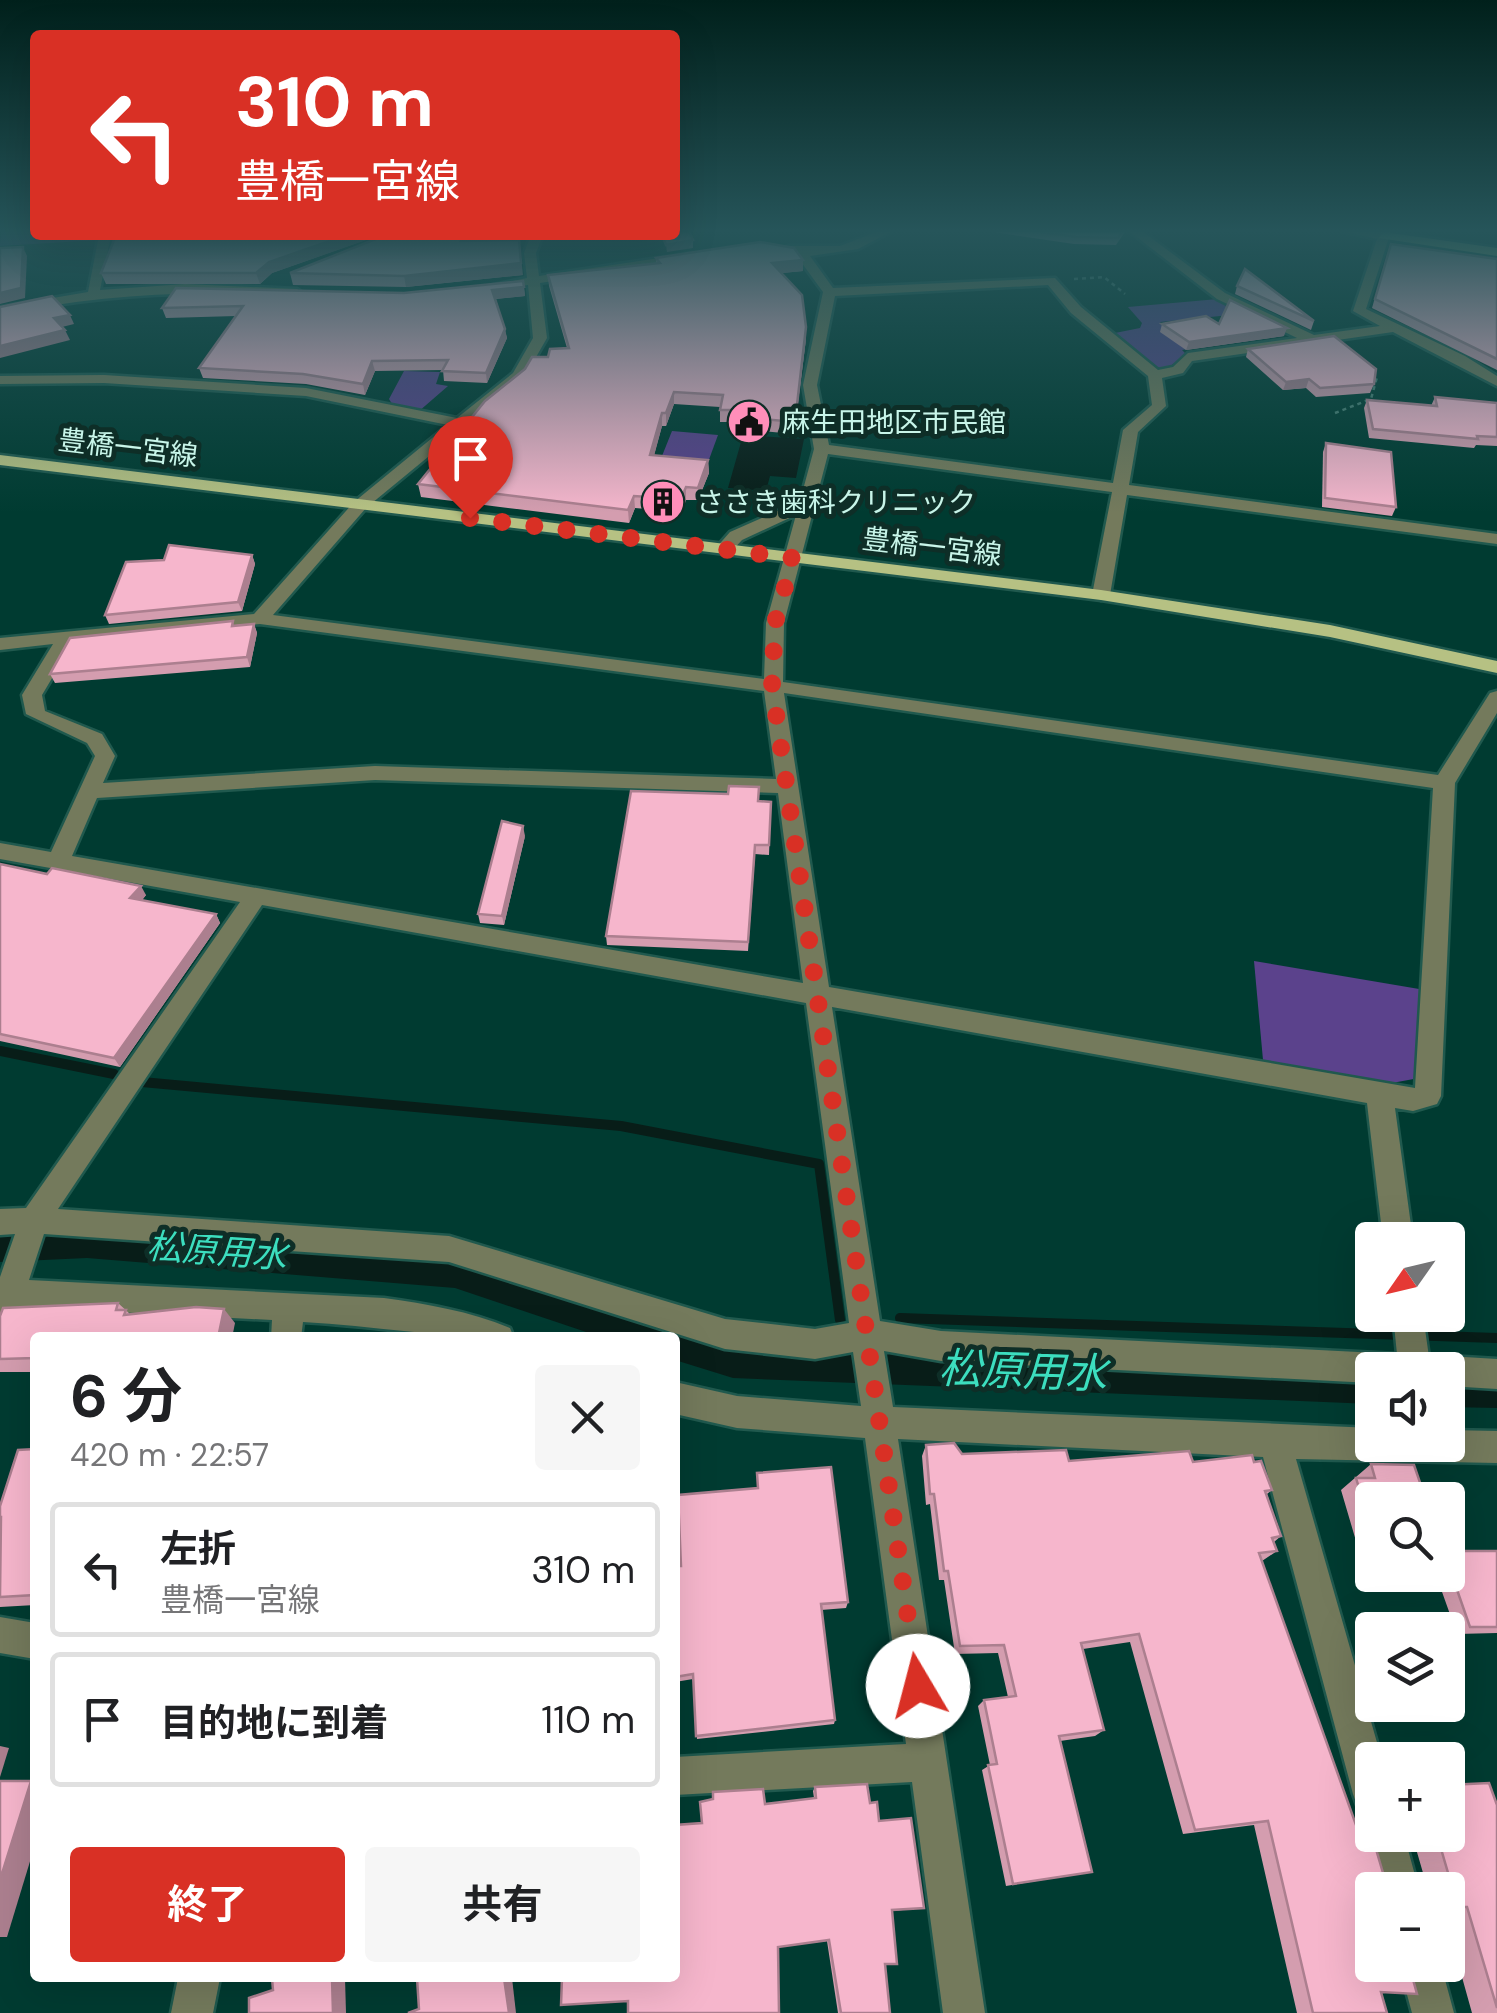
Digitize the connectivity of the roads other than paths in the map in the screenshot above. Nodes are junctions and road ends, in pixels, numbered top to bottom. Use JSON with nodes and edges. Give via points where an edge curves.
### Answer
{"nodes":[{"id":1,"x":537,"y":325,"type":"edge"},
{"id":2,"x":822,"y":325,"type":"edge"},
{"id":3,"x":1094,"y":325,"type":"edge"},
{"id":4,"x":1287,"y":325,"type":"edge"},
{"id":5,"x":1388,"y":325,"type":"edge"},
{"id":6,"x":1394,"y":328,"type":"junction"},
{"id":7,"x":1322,"y":340,"type":"junction"},
{"id":8,"x":1154,"y":375,"type":"junction"},
{"id":9,"x":0,"y":380,"type":"edge"},
{"id":10,"x":1497,"y":382,"type":"edge"},
{"id":11,"x":460,"y":424,"type":"junction"},
{"id":12,"x":822,"y":449,"type":"junction"},
{"id":13,"x":0,"y":460,"type":"edge"},
{"id":14,"x":1120,"y":488,"type":"junction"},
{"id":15,"x":808,"y":503,"type":"junction"},
{"id":16,"x":360,"y":505,"type":"junction"},
{"id":17,"x":1497,"y":539,"type":"edge"},
{"id":18,"x":724,"y":550,"type":"junction"},
{"id":19,"x":793,"y":558,"type":"junction"},
{"id":20,"x":1101,"y":595,"type":"junction"},
{"id":21,"x":260,"y":620,"type":"junction"},
{"id":22,"x":67,"y":637,"type":"junction"},
{"id":23,"x":0,"y":644,"type":"edge"},
{"id":24,"x":1497,"y":668,"type":"edge"},
{"id":25,"x":772,"y":686,"type":"junction"},
{"id":26,"x":1497,"y":697,"type":"edge"},
{"id":27,"x":1444,"y":783,"type":"junction"},
{"id":28,"x":785,"y":786,"type":"junction"},
{"id":29,"x":93,"y":791,"type":"junction"},
{"id":30,"x":0,"y":852,"type":"edge"},
{"id":31,"x":58,"y":862,"type":"junction"},
{"id":32,"x":254,"y":899,"type":"junction"},
{"id":33,"x":820,"y":996,"type":"junction"},
{"id":34,"x":1380,"y":1097,"type":"junction"},
{"id":35,"x":0,"y":1222,"type":"edge"},
{"id":36,"x":1396,"y":1222,"type":"edge"},
{"id":37,"x":33,"y":1226,"type":"junction"},
{"id":38,"x":6,"y":1292,"type":"edge"},
{"id":39,"x":289,"y":1304,"type":"junction"},
{"id":40,"x":0,"y":1322,"type":"edge"},
{"id":41,"x":287,"y":1332,"type":"edge"},
{"id":42,"x":476,"y":1332,"type":"edge"},
{"id":43,"x":870,"y":1343,"type":"junction"},
{"id":44,"x":1413,"y":1345,"type":"edge"},
{"id":45,"x":1465,"y":1372,"type":"edge"},
{"id":46,"x":1497,"y":1374,"type":"edge"},
{"id":47,"x":680,"y":1399,"type":"edge"},
{"id":48,"x":879,"y":1405,"type":"junction"},
{"id":49,"x":1276,"y":1445,"type":"junction"},
{"id":50,"x":1497,"y":1447,"type":"edge"},
{"id":51,"x":0,"y":1635,"type":"edge"},
{"id":52,"x":30,"y":1640,"type":"edge"},
{"id":53,"x":1358,"y":1742,"type":"edge"},
{"id":54,"x":929,"y":1762,"type":"junction"},
{"id":55,"x":680,"y":1776,"type":"edge"},
{"id":56,"x":198,"y":1982,"type":"edge"},
{"id":57,"x":1425,"y":1982,"type":"edge"},
{"id":58,"x":192,"y":2013,"type":"edge"},
{"id":59,"x":964,"y":2013,"type":"edge"},
{"id":60,"x":1433,"y":2013,"type":"edge"}],
"edges":[{"from":1,"to":11,"type":"street","via":[[538,347],[520,375]]},
{"from":2,"to":12,"type":"street","via":[[810,385]]},
{"from":3,"to":8,"type":"street"},
{"from":4,"to":7,"type":"street"},
{"from":5,"to":6,"type":"street"},
{"from":6,"to":7,"type":"street"},
{"from":6,"to":10,"type":"street"},
{"from":7,"to":8,"type":"street","via":[[1188,356],[1178,370]]},
{"from":8,"to":14,"type":"street","via":[[1159,406],[1131,430]]},
{"from":9,"to":11,"type":"street","via":[[104,379],[306,392]]},
{"from":11,"to":16,"type":"street"},
{"from":12,"to":14,"type":"street"},
{"from":12,"to":15,"type":"street"},
{"from":13,"to":16,"type":"main road","name":"豊橋一宮線"},
{"from":14,"to":17,"type":"street"},
{"from":14,"to":20,"type":"street"},
{"from":15,"to":18,"type":"street","via":[[736,536]]},
{"from":15,"to":19,"type":"street"},
{"from":16,"to":18,"type":"main road","name":"豊橋一宮線"},
{"from":16,"to":21,"type":"street"},
{"from":18,"to":19,"type":"main road","name":"豊橋一宮線"},
{"from":19,"to":20,"type":"main road","name":"豊橋一宮線"},
{"from":19,"to":25,"type":"street","via":[[775,623]]},
{"from":20,"to":24,"type":"main road","name":"豊橋一宮線","via":[[1330,630]]},
{"from":21,"to":22,"type":"street"},
{"from":21,"to":25,"type":"street"},
{"from":22,"to":23,"type":"street"},
{"from":22,"to":29,"type":"street","via":[[31,706],[102,746]]},
{"from":25,"to":27,"type":"street"},
{"from":25,"to":28,"type":"street"},
{"from":26,"to":27,"type":"street"},
{"from":27,"to":34,"type":"street","via":[[1428,1096]]},
{"from":28,"to":29,"type":"street","via":[[375,773]]},
{"from":28,"to":33,"type":"street"},
{"from":29,"to":31,"type":"street"},
{"from":30,"to":31,"type":"street"},
{"from":31,"to":32,"type":"street"},
{"from":32,"to":33,"type":"street"},
{"from":32,"to":37,"type":"street"},
{"from":33,"to":34,"type":"street"},
{"from":33,"to":43,"type":"street"},
{"from":34,"to":36,"type":"street"},
{"from":35,"to":37,"type":"street"},
{"from":37,"to":38,"type":"street"},
{"from":37,"to":43,"type":"street","via":[[449,1249],[725,1334]]},
{"from":38,"to":39,"type":"street"},
{"from":38,"to":40,"type":"street"},
{"from":39,"to":41,"type":"street"},
{"from":39,"to":42,"type":"street","via":[[421,1318]]},
{"from":43,"to":44,"type":"street"},
{"from":43,"to":48,"type":"street"},
{"from":45,"to":46,"type":"street"},
{"from":47,"to":48,"type":"street","via":[[736,1410]]},
{"from":48,"to":49,"type":"street"},
{"from":48,"to":54,"type":"street"},
{"from":49,"to":50,"type":"street"},
{"from":49,"to":53,"type":"street"},
{"from":51,"to":52,"type":"street"},
{"from":54,"to":55,"type":"street"},
{"from":54,"to":59,"type":"street"},
{"from":56,"to":58,"type":"street"},
{"from":57,"to":60,"type":"street"}]}
